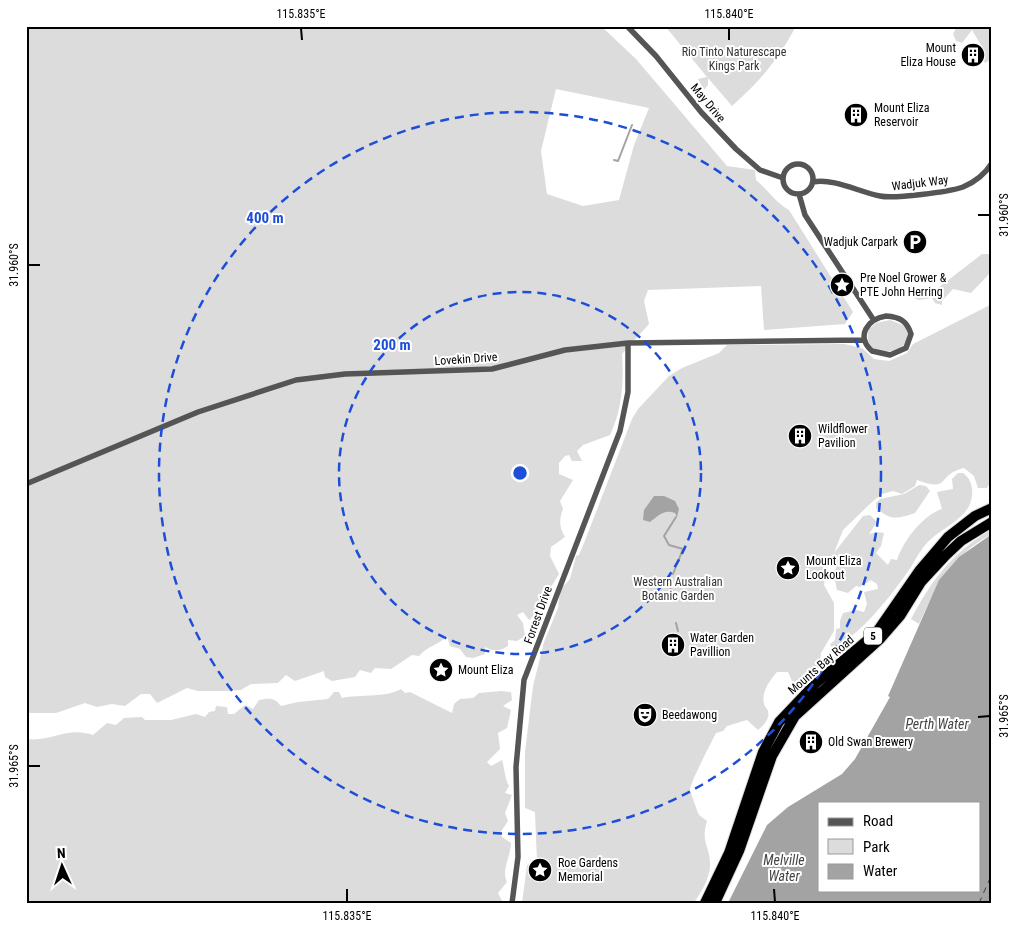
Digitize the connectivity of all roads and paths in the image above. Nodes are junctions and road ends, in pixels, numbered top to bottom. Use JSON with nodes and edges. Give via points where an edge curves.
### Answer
{"nodes":[{"id":1,"x":627,"y":26,"type":"edge"},
{"id":2,"x":992,"y":162,"type":"edge"},
{"id":3,"x":783,"y":178,"type":"junction"},
{"id":4,"x":813,"y":182,"type":"junction"},
{"id":5,"x":799,"y":194,"type":"junction"},
{"id":6,"x":873,"y":320,"type":"junction"},
{"id":7,"x":864,"y":340,"type":"junction"},
{"id":8,"x":628,"y":343,"type":"junction"},
{"id":9,"x":26,"y":484,"type":"edge"},
{"id":10,"x":992,"y":508,"type":"edge"},
{"id":11,"x":992,"y":522,"type":"edge"},
{"id":12,"x":512,"y":903,"type":"edge"},
{"id":13,"x":705,"y":903,"type":"edge"},
{"id":14,"x":716,"y":903,"type":"edge"}],
"edges":[{"from":1,"to":3,"type":"street","name":"May Drive","via":[[736,149],[760,170]]},
{"from":2,"to":4,"type":"street","name":"Wadjuk Way","via":[[979,178],[963,187],[900,196],[882,197],[824,181]]},
{"from":3,"to":4,"type":"street","via":[[788,168],[798,164],[807,167]]},
{"from":3,"to":5,"type":"street","via":[[786,187]]},
{"from":4,"to":5,"type":"street","via":[[808,190]]},
{"from":5,"to":6,"type":"street","via":[[805,215]]},
{"from":6,"to":7,"type":"street","via":[[866,328]]},
{"from":6,"to":7,"type":"street","via":[[886,316],[902,319],[912,334],[910,341],[906,348],[890,355],[872,351]]},
{"from":7,"to":8,"type":"street","name":"Lovekin Drive"},
{"from":8,"to":9,"type":"street","name":"Lovekin Drive","via":[[565,350],[492,370],[345,374],[296,380],[198,412]]},
{"from":8,"to":12,"type":"street","name":"Forrest Drive","via":[[628,392],[620,430],[524,680],[516,767],[518,857]]},
{"from":10,"to":13,"type":"highway","name":"Mounts Bay Road","number":"5","via":[[975,516],[948,537],[919,571],[876,633],[816,683],[779,722],[760,759],[730,853]]},
{"from":11,"to":14,"type":"highway","name":"Mounts Bay Road","number":"5","via":[[961,541],[946,555],[921,582],[884,635],[795,716],[772,756],[739,851]]}]}
